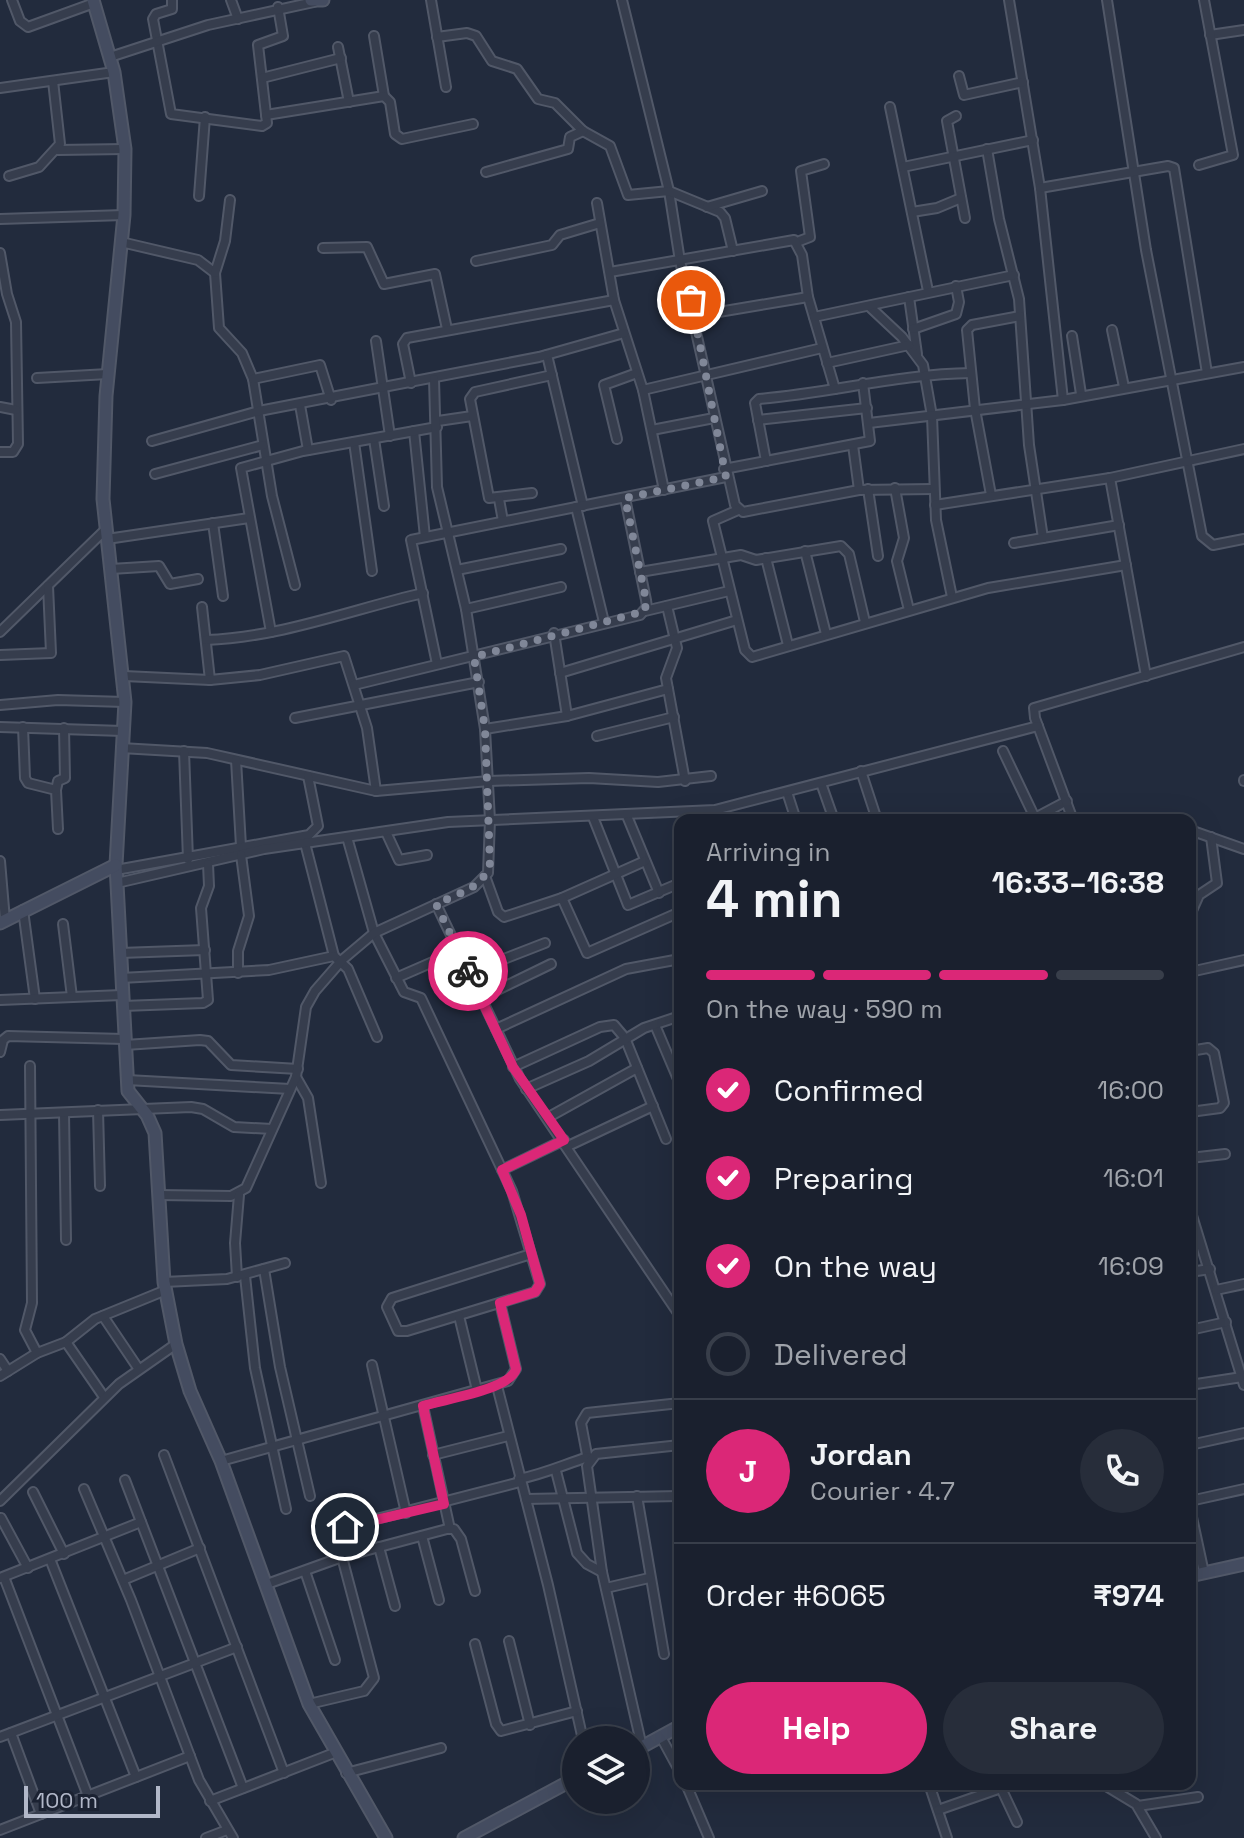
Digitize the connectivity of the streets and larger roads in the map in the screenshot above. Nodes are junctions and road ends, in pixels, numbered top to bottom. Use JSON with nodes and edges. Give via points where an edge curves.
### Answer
{"nodes":[{"id":1,"x":12,"y":0,"type":"edge"},
{"id":2,"x":172,"y":0,"type":"edge"},
{"id":3,"x":231,"y":0,"type":"edge"},
{"id":4,"x":431,"y":0,"type":"edge"},
{"id":5,"x":622,"y":0,"type":"edge"},
{"id":6,"x":1009,"y":0,"type":"edge"},
{"id":7,"x":1107,"y":0,"type":"edge"},
{"id":8,"x":1204,"y":0,"type":"edge"},
{"id":9,"x":94,"y":1,"type":"edge"},
{"id":10,"x":316,"y":1,"type":"edge"},
{"id":11,"x":278,"y":7,"type":"junction"},
{"id":12,"x":238,"y":19,"type":"junction"},
{"id":13,"x":1244,"y":30,"type":"edge"},
{"id":14,"x":1210,"y":35,"type":"junction"},
{"id":15,"x":374,"y":36,"type":"dead end"},
{"id":16,"x":437,"y":37,"type":"junction"},
{"id":17,"x":158,"y":41,"type":"junction"},
{"id":18,"x":338,"y":47,"type":"dead end"},
{"id":19,"x":110,"y":57,"type":"junction"},
{"id":20,"x":341,"y":58,"type":"junction"},
{"id":21,"x":114,"y":72,"type":"junction"},
{"id":22,"x":959,"y":76,"type":"dead end"},
{"id":23,"x":262,"y":78,"type":"junction"},
{"id":24,"x":53,"y":81,"type":"junction"},
{"id":25,"x":1023,"y":82,"type":"junction"},
{"id":26,"x":446,"y":87,"type":"dead end"},
{"id":27,"x":0,"y":88,"type":"edge"},
{"id":28,"x":384,"y":96,"type":"junction"},
{"id":29,"x":349,"y":102,"type":"junction"},
{"id":30,"x":890,"y":107,"type":"dead end"},
{"id":31,"x":266,"y":115,"type":"junction"},
{"id":32,"x":956,"y":116,"type":"dead end"},
{"id":33,"x":205,"y":117,"type":"junction"},
{"id":34,"x":473,"y":124,"type":"dead end"},
{"id":35,"x":583,"y":131,"type":"junction"},
{"id":36,"x":1033,"y":140,"type":"junction"},
{"id":37,"x":125,"y":149,"type":"junction"},
{"id":38,"x":987,"y":149,"type":"junction"},
{"id":39,"x":58,"y":150,"type":"junction"},
{"id":40,"x":954,"y":155,"type":"junction"},
{"id":41,"x":824,"y":164,"type":"dead end"},
{"id":42,"x":1199,"y":165,"type":"dead end"},
{"id":43,"x":903,"y":167,"type":"junction"},
{"id":44,"x":486,"y":172,"type":"dead end"},
{"id":45,"x":1135,"y":173,"type":"junction"},
{"id":46,"x":9,"y":176,"type":"dead end"},
{"id":47,"x":1040,"y":188,"type":"junction"},
{"id":48,"x":669,"y":191,"type":"junction"},
{"id":49,"x":762,"y":191,"type":"dead end"},
{"id":50,"x":199,"y":196,"type":"dead end"},
{"id":51,"x":961,"y":198,"type":"junction"},
{"id":52,"x":230,"y":200,"type":"dead end"},
{"id":53,"x":597,"y":203,"type":"dead end"},
{"id":54,"x":707,"y":207,"type":"junction"},
{"id":55,"x":912,"y":212,"type":"junction"},
{"id":56,"x":124,"y":215,"type":"junction"},
{"id":57,"x":965,"y":218,"type":"dead end"},
{"id":58,"x":0,"y":219,"type":"edge"},
{"id":59,"x":600,"y":223,"type":"junction"},
{"id":60,"x":121,"y":242,"type":"junction"},
{"id":61,"x":797,"y":242,"type":"junction"},
{"id":62,"x":323,"y":248,"type":"dead end"},
{"id":63,"x":733,"y":251,"type":"junction"},
{"id":64,"x":0,"y":253,"type":"edge"},
{"id":65,"x":476,"y":261,"type":"dead end"},
{"id":66,"x":680,"y":261,"type":"junction"},
{"id":67,"x":610,"y":272,"type":"junction"},
{"id":68,"x":215,"y":273,"type":"junction"},
{"id":69,"x":1014,"y":275,"type":"junction"},
{"id":70,"x":956,"y":286,"type":"junction"},
{"id":71,"x":928,"y":291,"type":"junction"},
{"id":72,"x":808,"y":297,"type":"junction"},
{"id":73,"x":909,"y":297,"type":"junction"},
{"id":74,"x":614,"y":300,"type":"junction"},
{"id":75,"x":870,"y":307,"type":"junction"},
{"id":76,"x":695,"y":316,"type":"junction"},
{"id":77,"x":1020,"y":316,"type":"junction"},
{"id":78,"x":814,"y":317,"type":"junction"},
{"id":79,"x":447,"y":329,"type":"junction"},
{"id":80,"x":913,"y":329,"type":"junction"},
{"id":81,"x":1112,"y":330,"type":"dead end"},
{"id":82,"x":624,"y":333,"type":"junction"},
{"id":83,"x":1072,"y":336,"type":"dead end"},
{"id":84,"x":376,"y":341,"type":"dead end"},
{"id":85,"x":909,"y":345,"type":"junction"},
{"id":86,"x":822,"y":348,"type":"junction"},
{"id":87,"x":917,"y":354,"type":"junction"},
{"id":88,"x":547,"y":355,"type":"junction"},
{"id":89,"x":827,"y":363,"type":"junction"},
{"id":90,"x":1244,"y":367,"type":"edge"},
{"id":91,"x":637,"y":373,"type":"junction"},
{"id":92,"x":925,"y":373,"type":"junction"},
{"id":93,"x":971,"y":373,"type":"junction"},
{"id":94,"x":1207,"y":373,"type":"junction"},
{"id":95,"x":108,"y":374,"type":"junction"},
{"id":96,"x":552,"y":375,"type":"junction"},
{"id":97,"x":37,"y":378,"type":"dead end"},
{"id":98,"x":705,"y":378,"type":"junction"},
{"id":99,"x":253,"y":379,"type":"junction"},
{"id":100,"x":434,"y":379,"type":"junction"},
{"id":101,"x":1171,"y":379,"type":"junction"},
{"id":102,"x":411,"y":383,"type":"junction"},
{"id":103,"x":863,"y":383,"type":"junction"},
{"id":104,"x":1124,"y":387,"type":"junction"},
{"id":105,"x":383,"y":389,"type":"junction"},
{"id":106,"x":835,"y":389,"type":"junction"},
{"id":107,"x":643,"y":390,"type":"junction"},
{"id":108,"x":1081,"y":394,"type":"junction"},
{"id":109,"x":331,"y":400,"type":"junction"},
{"id":110,"x":1063,"y":400,"type":"junction"},
{"id":111,"x":300,"y":405,"type":"junction"},
{"id":112,"x":1025,"y":405,"type":"junction"},
{"id":113,"x":0,"y":407,"type":"edge"},
{"id":114,"x":867,"y":408,"type":"junction"},
{"id":115,"x":975,"y":409,"type":"junction"},
{"id":116,"x":16,"y":410,"type":"junction"},
{"id":117,"x":259,"y":411,"type":"junction"},
{"id":118,"x":472,"y":416,"type":"junction"},
{"id":119,"x":932,"y":416,"type":"junction"},
{"id":120,"x":714,"y":418,"type":"junction"},
{"id":121,"x":758,"y":420,"type":"junction"},
{"id":122,"x":869,"y":423,"type":"junction"},
{"id":123,"x":438,"y":424,"type":"junction"},
{"id":124,"x":652,"y":430,"type":"junction"},
{"id":125,"x":414,"y":431,"type":"junction"},
{"id":126,"x":390,"y":436,"type":"junction"},
{"id":127,"x":374,"y":439,"type":"junction"},
{"id":128,"x":617,"y":439,"type":"dead end"},
{"id":129,"x":152,"y":441,"type":"dead end"},
{"id":130,"x":354,"y":442,"type":"junction"},
{"id":131,"x":263,"y":445,"type":"junction"},
{"id":132,"x":853,"y":445,"type":"junction"},
{"id":133,"x":1244,"y":449,"type":"edge"},
{"id":134,"x":308,"y":450,"type":"junction"},
{"id":135,"x":0,"y":452,"type":"edge"},
{"id":136,"x":267,"y":460,"type":"junction"},
{"id":137,"x":766,"y":461,"type":"junction"},
{"id":138,"x":1186,"y":462,"type":"junction"},
{"id":139,"x":725,"y":473,"type":"junction"},
{"id":140,"x":155,"y":474,"type":"dead end"},
{"id":141,"x":1110,"y":478,"type":"junction"},
{"id":142,"x":895,"y":488,"type":"junction"},
{"id":143,"x":1035,"y":488,"type":"junction"},
{"id":144,"x":933,"y":489,"type":"junction"},
{"id":145,"x":664,"y":490,"type":"junction"},
{"id":146,"x":864,"y":490,"type":"junction"},
{"id":147,"x":532,"y":493,"type":"dead end"},
{"id":148,"x":991,"y":495,"type":"junction"},
{"id":149,"x":625,"y":498,"type":"junction"},
{"id":150,"x":499,"y":499,"type":"junction"},
{"id":151,"x":935,"y":505,"type":"junction"},
{"id":152,"x":384,"y":506,"type":"dead end"},
{"id":153,"x":580,"y":507,"type":"junction"},
{"id":154,"x":738,"y":510,"type":"junction"},
{"id":155,"x":249,"y":518,"type":"junction"},
{"id":156,"x":503,"y":521,"type":"junction"},
{"id":157,"x":213,"y":523,"type":"junction"},
{"id":158,"x":1119,"y":525,"type":"junction"},
{"id":159,"x":448,"y":533,"type":"junction"},
{"id":160,"x":106,"y":534,"type":"junction"},
{"id":161,"x":425,"y":537,"type":"junction"},
{"id":162,"x":1043,"y":538,"type":"junction"},
{"id":163,"x":1244,"y":539,"type":"edge"},
{"id":164,"x":1014,"y":543,"type":"dead end"},
{"id":165,"x":561,"y":549,"type":"dead end"},
{"id":166,"x":805,"y":551,"type":"junction"},
{"id":167,"x":878,"y":556,"type":"dead end"},
{"id":168,"x":766,"y":558,"type":"junction"},
{"id":169,"x":720,"y":559,"type":"junction"},
{"id":170,"x":1126,"y":565,"type":"junction"},
{"id":171,"x":111,"y":569,"type":"junction"},
{"id":172,"x":457,"y":570,"type":"junction"},
{"id":173,"x":372,"y":571,"type":"dead end"},
{"id":174,"x":640,"y":572,"type":"junction"},
{"id":175,"x":198,"y":579,"type":"dead end"},
{"id":176,"x":295,"y":585,"type":"dead end"},
{"id":177,"x":48,"y":586,"type":"junction"},
{"id":178,"x":561,"y":587,"type":"dead end"},
{"id":179,"x":729,"y":591,"type":"junction"},
{"id":180,"x":423,"y":593,"type":"junction"},
{"id":181,"x":223,"y":596,"type":"dead end"},
{"id":182,"x":952,"y":597,"type":"junction"},
{"id":183,"x":667,"y":606,"type":"junction"},
{"id":184,"x":202,"y":607,"type":"dead end"},
{"id":185,"x":466,"y":609,"type":"junction"},
{"id":186,"x":909,"y":610,"type":"junction"},
{"id":187,"x":645,"y":611,"type":"junction"},
{"id":188,"x":737,"y":620,"type":"junction"},
{"id":189,"x":604,"y":622,"type":"junction"},
{"id":190,"x":865,"y":622,"type":"junction"},
{"id":191,"x":0,"y":632,"type":"edge"},
{"id":192,"x":271,"y":632,"type":"junction"},
{"id":193,"x":554,"y":633,"type":"junction"},
{"id":194,"x":826,"y":634,"type":"junction"},
{"id":195,"x":677,"y":638,"type":"junction"},
{"id":196,"x":206,"y":640,"type":"junction"},
{"id":197,"x":788,"y":645,"type":"junction"},
{"id":198,"x":1244,"y":647,"type":"edge"},
{"id":199,"x":0,"y":655,"type":"edge"},
{"id":200,"x":474,"y":657,"type":"junction"},
{"id":201,"x":437,"y":664,"type":"junction"},
{"id":202,"x":560,"y":673,"type":"junction"},
{"id":203,"x":124,"y":676,"type":"junction"},
{"id":204,"x":1146,"y":676,"type":"junction"},
{"id":205,"x":210,"y":680,"type":"junction"},
{"id":206,"x":479,"y":682,"type":"junction"},
{"id":207,"x":354,"y":685,"type":"junction"},
{"id":208,"x":668,"y":689,"type":"junction"},
{"id":209,"x":125,"y":702,"type":"junction"},
{"id":210,"x":0,"y":705,"type":"edge"},
{"id":211,"x":362,"y":705,"type":"junction"},
{"id":212,"x":567,"y":716,"type":"junction"},
{"id":213,"x":674,"y":717,"type":"junction"},
{"id":214,"x":295,"y":718,"type":"dead end"},
{"id":215,"x":1035,"y":719,"type":"junction"},
{"id":216,"x":0,"y":727,"type":"edge"},
{"id":217,"x":23,"y":727,"type":"junction"},
{"id":218,"x":64,"y":728,"type":"junction"},
{"id":219,"x":485,"y":729,"type":"junction"},
{"id":220,"x":123,"y":731,"type":"junction"},
{"id":221,"x":597,"y":736,"type":"dead end"},
{"id":222,"x":121,"y":748,"type":"junction"},
{"id":223,"x":184,"y":751,"type":"junction"},
{"id":224,"x":1003,"y":751,"type":"dead end"},
{"id":225,"x":236,"y":760,"type":"junction"},
{"id":226,"x":861,"y":771,"type":"junction"},
{"id":227,"x":308,"y":776,"type":"junction"},
{"id":228,"x":711,"y":776,"type":"dead end"},
{"id":229,"x":489,"y":781,"type":"junction"},
{"id":230,"x":685,"y":781,"type":"junction"},
{"id":231,"x":821,"y":783,"type":"junction"},
{"id":232,"x":56,"y":790,"type":"junction"},
{"id":233,"x":376,"y":791,"type":"junction"},
{"id":234,"x":787,"y":792,"type":"junction"},
{"id":235,"x":1067,"y":801,"type":"junction"},
{"id":236,"x":706,"y":814,"type":"edge"},
{"id":237,"x":794,"y":814,"type":"edge"},
{"id":238,"x":832,"y":814,"type":"edge"},
{"id":239,"x":875,"y":814,"type":"edge"},
{"id":240,"x":1031,"y":814,"type":"edge"},
{"id":241,"x":1042,"y":814,"type":"edge"},
{"id":242,"x":1071,"y":814,"type":"edge"},
{"id":243,"x":627,"y":816,"type":"junction"},
{"id":244,"x":490,"y":817,"type":"junction"},
{"id":245,"x":593,"y":817,"type":"junction"},
{"id":246,"x":674,"y":817,"type":"edge"},
{"id":247,"x":58,"y":829,"type":"dead end"},
{"id":248,"x":386,"y":832,"type":"junction"},
{"id":249,"x":1196,"y":832,"type":"edge"},
{"id":250,"x":347,"y":837,"type":"junction"},
{"id":251,"x":1211,"y":837,"type":"junction"},
{"id":252,"x":305,"y":843,"type":"junction"},
{"id":253,"x":1244,"y":849,"type":"edge"},
{"id":254,"x":241,"y":850,"type":"junction"},
{"id":255,"x":427,"y":855,"type":"dead end"},
{"id":256,"x":188,"y":859,"type":"junction"},
{"id":257,"x":0,"y":861,"type":"edge"},
{"id":258,"x":645,"y":861,"type":"junction"},
{"id":259,"x":208,"y":864,"type":"junction"},
{"id":260,"x":116,"y":874,"type":"junction"},
{"id":261,"x":613,"y":875,"type":"junction"},
{"id":262,"x":485,"y":876,"type":"junction"},
{"id":263,"x":674,"y":886,"type":"edge"},
{"id":264,"x":659,"y":893,"type":"junction"},
{"id":265,"x":562,"y":898,"type":"junction"},
{"id":266,"x":1196,"y":902,"type":"edge"},
{"id":267,"x":436,"y":904,"type":"junction"},
{"id":268,"x":23,"y":910,"type":"junction"},
{"id":269,"x":674,"y":915,"type":"edge"},
{"id":270,"x":2,"y":922,"type":"edge"},
{"id":271,"x":63,"y":924,"type":"dead end"},
{"id":272,"x":374,"y":933,"type":"junction"},
{"id":273,"x":545,"y":943,"type":"dead end"},
{"id":274,"x":205,"y":950,"type":"junction"},
{"id":275,"x":458,"y":951,"type":"junction"},
{"id":276,"x":120,"y":953,"type":"junction"},
{"id":277,"x":338,"y":958,"type":"junction"},
{"id":278,"x":674,"y":960,"type":"edge"},
{"id":279,"x":1244,"y":960,"type":"edge"},
{"id":280,"x":551,"y":964,"type":"dead end"},
{"id":281,"x":1196,"y":971,"type":"edge"},
{"id":282,"x":238,"y":973,"type":"junction"},
{"id":283,"x":468,"y":973,"type":"junction"},
{"id":284,"x":208,"y":975,"type":"junction"},
{"id":285,"x":121,"y":978,"type":"junction"},
{"id":286,"x":396,"y":978,"type":"junction"},
{"id":287,"x":72,"y":997,"type":"junction"},
{"id":288,"x":481,"y":998,"type":"junction"},
{"id":289,"x":35,"y":999,"type":"junction"},
{"id":290,"x":0,"y":1000,"type":"edge"},
{"id":291,"x":123,"y":1000,"type":"junction"},
{"id":292,"x":674,"y":1018,"type":"edge"},
{"id":293,"x":655,"y":1025,"type":"junction"},
{"id":294,"x":496,"y":1029,"type":"junction"},
{"id":295,"x":377,"y":1037,"type":"dead end"},
{"id":296,"x":625,"y":1038,"type":"junction"},
{"id":297,"x":125,"y":1042,"type":"junction"},
{"id":298,"x":1196,"y":1051,"type":"edge"},
{"id":299,"x":0,"y":1052,"type":"edge"},
{"id":300,"x":30,"y":1066,"type":"dead end"},
{"id":301,"x":513,"y":1067,"type":"junction"},
{"id":302,"x":637,"y":1068,"type":"junction"},
{"id":303,"x":674,"y":1070,"type":"edge"},
{"id":304,"x":297,"y":1073,"type":"junction"},
{"id":305,"x":127,"y":1080,"type":"junction"},
{"id":306,"x":290,"y":1089,"type":"junction"},
{"id":307,"x":526,"y":1089,"type":"junction"},
{"id":308,"x":653,"y":1106,"type":"junction"},
{"id":309,"x":140,"y":1107,"type":"junction"},
{"id":310,"x":98,"y":1110,"type":"junction"},
{"id":311,"x":1196,"y":1111,"type":"edge"},
{"id":312,"x":64,"y":1113,"type":"junction"},
{"id":313,"x":31,"y":1114,"type":"junction"},
{"id":314,"x":0,"y":1115,"type":"edge"},
{"id":315,"x":547,"y":1118,"type":"junction"},
{"id":316,"x":272,"y":1129,"type":"junction"},
{"id":317,"x":666,"y":1139,"type":"dead end"},
{"id":318,"x":566,"y":1143,"type":"junction"},
{"id":319,"x":1225,"y":1154,"type":"dead end"},
{"id":320,"x":1196,"y":1157,"type":"edge"},
{"id":321,"x":502,"y":1170,"type":"junction"},
{"id":322,"x":321,"y":1183,"type":"dead end"},
{"id":323,"x":100,"y":1186,"type":"dead end"},
{"id":324,"x":158,"y":1195,"type":"junction"},
{"id":325,"x":239,"y":1195,"type":"junction"},
{"id":326,"x":1196,"y":1233,"type":"edge"},
{"id":327,"x":66,"y":1240,"type":"dead end"},
{"id":328,"x":531,"y":1254,"type":"junction"},
{"id":329,"x":285,"y":1263,"type":"dead end"},
{"id":330,"x":264,"y":1269,"type":"junction"},
{"id":331,"x":1210,"y":1269,"type":"junction"},
{"id":332,"x":1196,"y":1271,"type":"edge"},
{"id":333,"x":241,"y":1276,"type":"junction"},
{"id":334,"x":1244,"y":1284,"type":"edge"},
{"id":335,"x":165,"y":1286,"type":"junction"},
{"id":336,"x":1216,"y":1290,"type":"junction"},
{"id":337,"x":500,"y":1303,"type":"junction"},
{"id":338,"x":674,"y":1307,"type":"edge"},
{"id":339,"x":103,"y":1316,"type":"junction"},
{"id":340,"x":459,"y":1316,"type":"junction"},
{"id":341,"x":1226,"y":1322,"type":"junction"},
{"id":342,"x":1196,"y":1329,"type":"edge"},
{"id":343,"x":66,"y":1342,"type":"junction"},
{"id":344,"x":176,"y":1344,"type":"junction"},
{"id":345,"x":37,"y":1353,"type":"junction"},
{"id":346,"x":0,"y":1359,"type":"edge"},
{"id":347,"x":372,"y":1365,"type":"dead end"},
{"id":348,"x":138,"y":1368,"type":"junction"},
{"id":349,"x":4,"y":1374,"type":"edge"},
{"id":350,"x":1243,"y":1381,"type":"edge"},
{"id":351,"x":1196,"y":1385,"type":"edge"},
{"id":352,"x":497,"y":1386,"type":"junction"},
{"id":353,"x":477,"y":1390,"type":"junction"},
{"id":354,"x":104,"y":1397,"type":"junction"},
{"id":355,"x":674,"y":1404,"type":"edge"},
{"id":356,"x":423,"y":1406,"type":"junction"},
{"id":357,"x":384,"y":1415,"type":"junction"},
{"id":358,"x":1244,"y":1433,"type":"edge"},
{"id":359,"x":508,"y":1436,"type":"junction"},
{"id":360,"x":297,"y":1437,"type":"junction"},
{"id":361,"x":1196,"y":1444,"type":"edge"},
{"id":362,"x":271,"y":1445,"type":"junction"},
{"id":363,"x":674,"y":1446,"type":"edge"},
{"id":364,"x":164,"y":1455,"type":"dead end"},
{"id":365,"x":433,"y":1455,"type":"junction"},
{"id":366,"x":588,"y":1459,"type":"junction"},
{"id":367,"x":221,"y":1461,"type":"junction"},
{"id":368,"x":556,"y":1471,"type":"junction"},
{"id":369,"x":125,"y":1480,"type":"dead end"},
{"id":370,"x":519,"y":1480,"type":"junction"},
{"id":371,"x":84,"y":1489,"type":"dead end"},
{"id":372,"x":1244,"y":1489,"type":"edge"},
{"id":373,"x":33,"y":1492,"type":"dead end"},
{"id":374,"x":310,"y":1496,"type":"dead end"},
{"id":375,"x":591,"y":1496,"type":"junction"},
{"id":376,"x":637,"y":1496,"type":"junction"},
{"id":377,"x":674,"y":1496,"type":"edge"},
{"id":378,"x":526,"y":1499,"type":"junction"},
{"id":379,"x":565,"y":1500,"type":"junction"},
{"id":380,"x":1196,"y":1500,"type":"edge"},
{"id":381,"x":0,"y":1501,"type":"edge"},
{"id":382,"x":444,"y":1504,"type":"junction"},
{"id":383,"x":286,"y":1509,"type":"dead end"},
{"id":384,"x":406,"y":1513,"type":"junction"},
{"id":385,"x":1,"y":1518,"type":"edge"},
{"id":386,"x":141,"y":1522,"type":"junction"},
{"id":387,"x":345,"y":1527,"type":"dead end"},
{"id":388,"x":450,"y":1529,"type":"junction"},
{"id":389,"x":422,"y":1536,"type":"junction"},
{"id":390,"x":1196,"y":1536,"type":"edge"},
{"id":391,"x":103,"y":1539,"type":"junction"},
{"id":392,"x":379,"y":1547,"type":"junction"},
{"id":393,"x":200,"y":1548,"type":"junction"},
{"id":394,"x":64,"y":1554,"type":"junction"},
{"id":395,"x":342,"y":1557,"type":"junction"},
{"id":396,"x":50,"y":1559,"type":"junction"},
{"id":397,"x":1244,"y":1564,"type":"edge"},
{"id":398,"x":157,"y":1565,"type":"junction"},
{"id":399,"x":28,"y":1568,"type":"junction"},
{"id":400,"x":305,"y":1571,"type":"junction"},
{"id":401,"x":602,"y":1572,"type":"junction"},
{"id":402,"x":1204,"y":1573,"type":"junction"},
{"id":403,"x":1196,"y":1575,"type":"edge"},
{"id":404,"x":2,"y":1577,"type":"edge"},
{"id":405,"x":649,"y":1578,"type":"junction"},
{"id":406,"x":123,"y":1580,"type":"junction"},
{"id":407,"x":267,"y":1584,"type":"junction"},
{"id":408,"x":606,"y":1588,"type":"junction"},
{"id":409,"x":475,"y":1591,"type":"dead end"},
{"id":410,"x":439,"y":1600,"type":"dead end"},
{"id":411,"x":395,"y":1606,"type":"dead end"},
{"id":412,"x":509,"y":1641,"type":"dead end"},
{"id":413,"x":475,"y":1644,"type":"dead end"},
{"id":414,"x":237,"y":1647,"type":"junction"},
{"id":415,"x":664,"y":1654,"type":"dead end"},
{"id":416,"x":335,"y":1660,"type":"dead end"},
{"id":417,"x":195,"y":1663,"type":"junction"},
{"id":418,"x":161,"y":1677,"type":"junction"},
{"id":419,"x":104,"y":1697,"type":"junction"},
{"id":420,"x":309,"y":1704,"type":"junction"},
{"id":421,"x":577,"y":1711,"type":"junction"},
{"id":422,"x":58,"y":1714,"type":"junction"},
{"id":423,"x":530,"y":1725,"type":"junction"},
{"id":424,"x":580,"y":1726,"type":"edge"},
{"id":425,"x":634,"y":1726,"type":"edge"},
{"id":426,"x":674,"y":1729,"type":"edge"},
{"id":427,"x":11,"y":1733,"type":"junction"},
{"id":428,"x":0,"y":1737,"type":"edge"},
{"id":429,"x":661,"y":1737,"type":"junction"},
{"id":430,"x":650,"y":1742,"type":"edge"},
{"id":431,"x":441,"y":1748,"type":"dead end"},
{"id":432,"x":334,"y":1753,"type":"junction"},
{"id":433,"x":190,"y":1756,"type":"junction"},
{"id":434,"x":674,"y":1761,"type":"edge"},
{"id":435,"x":284,"y":1773,"type":"junction"},
{"id":436,"x":346,"y":1773,"type":"junction"},
{"id":437,"x":136,"y":1777,"type":"junction"},
{"id":438,"x":562,"y":1786,"type":"edge"},
{"id":439,"x":243,"y":1788,"type":"junction"},
{"id":440,"x":689,"y":1790,"type":"edge"},
{"id":441,"x":931,"y":1790,"type":"edge"},
{"id":442,"x":995,"y":1790,"type":"edge"},
{"id":443,"x":1002,"y":1790,"type":"edge"},
{"id":444,"x":1113,"y":1790,"type":"edge"},
{"id":445,"x":88,"y":1796,"type":"junction"},
{"id":446,"x":1198,"y":1797,"type":"dead end"},
{"id":447,"x":210,"y":1801,"type":"junction"},
{"id":448,"x":1138,"y":1806,"type":"junction"},
{"id":449,"x":938,"y":1810,"type":"junction"},
{"id":450,"x":41,"y":1814,"type":"junction"},
{"id":451,"x":1017,"y":1822,"type":"dead end"},
{"id":452,"x":0,"y":1830,"type":"edge"},
{"id":453,"x":227,"y":1830,"type":"junction"},
{"id":454,"x":206,"y":1838,"type":"edge"},
{"id":455,"x":233,"y":1838,"type":"edge"},
{"id":456,"x":386,"y":1838,"type":"edge"},
{"id":457,"x":464,"y":1838,"type":"edge"},
{"id":458,"x":709,"y":1838,"type":"edge"},
{"id":459,"x":947,"y":1838,"type":"edge"},
{"id":460,"x":1156,"y":1838,"type":"edge"}],
"edges":[{"from":1,"to":9,"type":"street","via":[[28,27]]},
{"from":2,"to":17,"type":"street","via":[[172,9],[153,17]]},
{"from":3,"to":12,"type":"street"},
{"from":4,"to":16,"type":"street"},
{"from":5,"to":48,"type":"street"},
{"from":6,"to":25,"type":"street"},
{"from":7,"to":45,"type":"street"},
{"from":8,"to":14,"type":"street"},
{"from":9,"to":19,"type":"street"},
{"from":10,"to":11,"type":"street"},
{"from":11,"to":12,"type":"street"},
{"from":11,"to":23,"type":"street","via":[[283,36],[258,45]]},
{"from":12,"to":17,"type":"street"},
{"from":13,"to":14,"type":"street"},
{"from":14,"to":42,"type":"street","via":[[1233,155]]},
{"from":15,"to":28,"type":"street"},
{"from":16,"to":26,"type":"street"},
{"from":16,"to":35,"type":"street","via":[[476,36],[492,61],[517,69],[534,96],[555,103]]},
{"from":17,"to":19,"type":"street"},
{"from":17,"to":33,"type":"street","via":[[168,109],[175,115]]},
{"from":18,"to":20,"type":"street"},
{"from":19,"to":21,"type":"street"},
{"from":20,"to":23,"type":"street"},
{"from":20,"to":29,"type":"street"},
{"from":21,"to":24,"type":"street"},
{"from":21,"to":37,"type":"street"},
{"from":22,"to":25,"type":"street","via":[[964,95]]},
{"from":23,"to":31,"type":"street"},
{"from":24,"to":27,"type":"street"},
{"from":24,"to":39,"type":"street"},
{"from":25,"to":36,"type":"street"},
{"from":28,"to":29,"type":"street"},
{"from":28,"to":34,"type":"street","via":[[390,102],[395,134],[402,139]]},
{"from":29,"to":31,"type":"street"},
{"from":30,"to":43,"type":"street"},
{"from":31,"to":33,"type":"street","via":[[265,126]]},
{"from":32,"to":40,"type":"street","via":[[947,121]]},
{"from":33,"to":50,"type":"street"},
{"from":35,"to":44,"type":"street","via":[[570,137],[568,149]]},
{"from":35,"to":48,"type":"street","via":[[610,146],[628,195]]},
{"from":36,"to":38,"type":"street"},
{"from":36,"to":47,"type":"street"},
{"from":37,"to":39,"type":"street"},
{"from":37,"to":56,"type":"street"},
{"from":38,"to":40,"type":"street"},
{"from":38,"to":69,"type":"street"},
{"from":39,"to":46,"type":"street","via":[[39,167]]},
{"from":40,"to":43,"type":"street"},
{"from":40,"to":51,"type":"street"},
{"from":41,"to":61,"type":"street","via":[[801,171],[810,237]]},
{"from":43,"to":55,"type":"street"},
{"from":45,"to":47,"type":"street"},
{"from":45,"to":94,"type":"street","via":[[1168,166],[1176,172]]},
{"from":45,"to":101,"type":"street"},
{"from":47,"to":110,"type":"street"},
{"from":48,"to":54,"type":"street"},
{"from":48,"to":66,"type":"street"},
{"from":49,"to":54,"type":"street"},
{"from":51,"to":55,"type":"street"},
{"from":51,"to":57,"type":"street"},
{"from":52,"to":68,"type":"street"},
{"from":53,"to":59,"type":"street"},
{"from":54,"to":63,"type":"street","via":[[725,218]]},
{"from":55,"to":71,"type":"street"},
{"from":56,"to":58,"type":"street"},
{"from":56,"to":60,"type":"street"},
{"from":59,"to":65,"type":"street","via":[[560,235],[552,245]]},
{"from":59,"to":67,"type":"street"},
{"from":60,"to":68,"type":"street","via":[[198,260]]},
{"from":60,"to":95,"type":"street"},
{"from":61,"to":63,"type":"street"},
{"from":61,"to":72,"type":"street"},
{"from":62,"to":79,"type":"street","via":[[367,247],[384,284],[435,274]]},
{"from":63,"to":66,"type":"street"},
{"from":64,"to":116,"type":"street","via":[[16,322]]},
{"from":66,"to":67,"type":"street"},
{"from":66,"to":76,"type":"street"},
{"from":67,"to":74,"type":"street"},
{"from":68,"to":99,"type":"street","via":[[219,328],[242,353]]},
{"from":69,"to":70,"type":"street"},
{"from":69,"to":77,"type":"street"},
{"from":70,"to":71,"type":"street"},
{"from":70,"to":80,"type":"street","via":[[956,314]]},
{"from":71,"to":73,"type":"street"},
{"from":72,"to":76,"type":"street"},
{"from":72,"to":78,"type":"street"},
{"from":73,"to":75,"type":"street"},
{"from":73,"to":80,"type":"street"},
{"from":74,"to":79,"type":"street"},
{"from":74,"to":82,"type":"street"},
{"from":75,"to":78,"type":"street"},
{"from":75,"to":85,"type":"street"},
{"from":76,"to":98,"type":"street"},
{"from":77,"to":93,"type":"street","via":[[970,326]]},
{"from":77,"to":112,"type":"street"},
{"from":78,"to":86,"type":"street"},
{"from":79,"to":102,"type":"street","via":[[404,340]]},
{"from":80,"to":87,"type":"street"},
{"from":81,"to":104,"type":"street"},
{"from":82,"to":88,"type":"street"},
{"from":82,"to":91,"type":"street"},
{"from":83,"to":108,"type":"street"},
{"from":84,"to":105,"type":"street"},
{"from":85,"to":87,"type":"street"},
{"from":85,"to":89,"type":"street"},
{"from":86,"to":89,"type":"street"},
{"from":86,"to":98,"type":"street"},
{"from":87,"to":92,"type":"street"},
{"from":88,"to":96,"type":"street"},
{"from":88,"to":100,"type":"street"},
{"from":89,"to":106,"type":"street"},
{"from":90,"to":94,"type":"street"},
{"from":91,"to":107,"type":"street"},
{"from":91,"to":128,"type":"street","via":[[604,385]]},
{"from":92,"to":93,"type":"street"},
{"from":92,"to":103,"type":"street"},
{"from":92,"to":119,"type":"street"},
{"from":93,"to":115,"type":"street"},
{"from":94,"to":101,"type":"street"},
{"from":95,"to":97,"type":"street"},
{"from":95,"to":160,"type":"street","via":[[103,447]]},
{"from":96,"to":118,"type":"street","via":[[475,392],[470,399]]},
{"from":96,"to":153,"type":"street"},
{"from":98,"to":107,"type":"street"},
{"from":98,"to":120,"type":"street"},
{"from":99,"to":109,"type":"street","via":[[320,365]]},
{"from":99,"to":117,"type":"street"},
{"from":100,"to":102,"type":"street"},
{"from":100,"to":123,"type":"street"},
{"from":101,"to":104,"type":"street"},
{"from":101,"to":138,"type":"street"},
{"from":102,"to":105,"type":"street"},
{"from":103,"to":106,"type":"street"},
{"from":103,"to":114,"type":"street"},
{"from":104,"to":108,"type":"street"},
{"from":105,"to":109,"type":"street"},
{"from":105,"to":126,"type":"street"},
{"from":106,"to":121,"type":"street","via":[[759,399]]},
{"from":107,"to":124,"type":"street"},
{"from":108,"to":110,"type":"street"},
{"from":109,"to":111,"type":"street"},
{"from":110,"to":112,"type":"street"},
{"from":111,"to":117,"type":"street"},
{"from":111,"to":134,"type":"street"},
{"from":112,"to":115,"type":"street"},
{"from":112,"to":143,"type":"street"},
{"from":113,"to":116,"type":"street"},
{"from":114,"to":121,"type":"street"},
{"from":114,"to":122,"type":"street"},
{"from":115,"to":119,"type":"street"},
{"from":115,"to":148,"type":"street"},
{"from":116,"to":135,"type":"street","via":[[17,448]]},
{"from":117,"to":129,"type":"street"},
{"from":117,"to":131,"type":"street"},
{"from":118,"to":123,"type":"street"},
{"from":118,"to":150,"type":"street","via":[[487,495]]},
{"from":119,"to":122,"type":"street"},
{"from":119,"to":144,"type":"street"},
{"from":120,"to":124,"type":"street"},
{"from":120,"to":139,"type":"street"},
{"from":121,"to":137,"type":"street"},
{"from":122,"to":132,"type":"street","via":[[870,441]]},
{"from":123,"to":125,"type":"street"},
{"from":123,"to":159,"type":"street","via":[[437,487]]},
{"from":124,"to":145,"type":"street"},
{"from":125,"to":126,"type":"street"},
{"from":125,"to":161,"type":"street"},
{"from":126,"to":127,"type":"street"},
{"from":127,"to":130,"type":"street"},
{"from":127,"to":152,"type":"street"},
{"from":130,"to":134,"type":"street"},
{"from":130,"to":173,"type":"street"},
{"from":131,"to":136,"type":"street"},
{"from":131,"to":140,"type":"street"},
{"from":132,"to":137,"type":"street"},
{"from":132,"to":146,"type":"street"},
{"from":133,"to":138,"type":"street"},
{"from":134,"to":136,"type":"street"},
{"from":136,"to":155,"type":"street","via":[[241,468]]},
{"from":136,"to":176,"type":"street"},
{"from":137,"to":139,"type":"street"},
{"from":138,"to":141,"type":"street"},
{"from":138,"to":163,"type":"street","via":[[1204,541],[1213,545]]},
{"from":139,"to":145,"type":"street"},
{"from":139,"to":154,"type":"street"},
{"from":141,"to":143,"type":"street"},
{"from":141,"to":158,"type":"street"},
{"from":142,"to":144,"type":"street"},
{"from":142,"to":146,"type":"street"},
{"from":142,"to":186,"type":"street","via":[[904,538],[897,561]]},
{"from":143,"to":148,"type":"street"},
{"from":143,"to":162,"type":"street"},
{"from":144,"to":151,"type":"street"},
{"from":145,"to":149,"type":"street"},
{"from":146,"to":154,"type":"street"},
{"from":146,"to":167,"type":"street"},
{"from":147,"to":150,"type":"street"},
{"from":148,"to":151,"type":"street"},
{"from":149,"to":153,"type":"street"},
{"from":149,"to":174,"type":"street"},
{"from":150,"to":156,"type":"street"},
{"from":151,"to":182,"type":"street"},
{"from":153,"to":156,"type":"street"},
{"from":153,"to":189,"type":"street"},
{"from":154,"to":169,"type":"street","via":[[713,521]]},
{"from":155,"to":157,"type":"street"},
{"from":155,"to":192,"type":"street"},
{"from":156,"to":159,"type":"street"},
{"from":157,"to":160,"type":"street"},
{"from":157,"to":181,"type":"street"},
{"from":158,"to":162,"type":"street"},
{"from":158,"to":170,"type":"street"},
{"from":159,"to":161,"type":"street"},
{"from":159,"to":172,"type":"street"},
{"from":160,"to":171,"type":"street"},
{"from":160,"to":177,"type":"street"},
{"from":161,"to":180,"type":"street","via":[[410,542]]},
{"from":162,"to":164,"type":"street"},
{"from":165,"to":172,"type":"street"},
{"from":166,"to":168,"type":"street"},
{"from":166,"to":190,"type":"street","via":[[835,545],[846,549]]},
{"from":166,"to":194,"type":"street"},
{"from":168,"to":169,"type":"street"},
{"from":168,"to":197,"type":"street"},
{"from":169,"to":174,"type":"street"},
{"from":169,"to":179,"type":"street"},
{"from":170,"to":182,"type":"street"},
{"from":170,"to":204,"type":"street"},
{"from":171,"to":175,"type":"street","via":[[159,566],[170,584]]},
{"from":171,"to":203,"type":"street"},
{"from":172,"to":185,"type":"street"},
{"from":174,"to":187,"type":"street"},
{"from":177,"to":191,"type":"street"},
{"from":177,"to":199,"type":"street","via":[[51,653]]},
{"from":178,"to":185,"type":"street"},
{"from":179,"to":183,"type":"street"},
{"from":179,"to":188,"type":"street"},
{"from":180,"to":192,"type":"street"},
{"from":180,"to":201,"type":"street"},
{"from":182,"to":186,"type":"street"},
{"from":183,"to":187,"type":"street"},
{"from":183,"to":195,"type":"street"},
{"from":184,"to":196,"type":"street"},
{"from":185,"to":200,"type":"street"},
{"from":186,"to":190,"type":"street"},
{"from":187,"to":189,"type":"street"},
{"from":188,"to":195,"type":"street"},
{"from":188,"to":197,"type":"street","via":[[752,657]]},
{"from":189,"to":193,"type":"street"},
{"from":190,"to":194,"type":"street"},
{"from":192,"to":196,"type":"street"},
{"from":193,"to":200,"type":"street"},
{"from":193,"to":202,"type":"street"},
{"from":194,"to":197,"type":"street"},
{"from":195,"to":202,"type":"street"},
{"from":195,"to":208,"type":"street"},
{"from":196,"to":205,"type":"street"},
{"from":198,"to":204,"type":"street"},
{"from":200,"to":201,"type":"street"},
{"from":200,"to":206,"type":"street"},
{"from":201,"to":207,"type":"street"},
{"from":202,"to":212,"type":"street"},
{"from":203,"to":205,"type":"street"},
{"from":203,"to":209,"type":"street"},
{"from":204,"to":215,"type":"street","via":[[1037,707]]},
{"from":205,"to":207,"type":"street","via":[[284,670],[340,654]]},
{"from":206,"to":211,"type":"street"},
{"from":206,"to":219,"type":"street"},
{"from":207,"to":211,"type":"street"},
{"from":208,"to":212,"type":"street"},
{"from":208,"to":213,"type":"street"},
{"from":209,"to":210,"type":"street"},
{"from":209,"to":220,"type":"street"},
{"from":211,"to":214,"type":"street"},
{"from":211,"to":233,"type":"street"},
{"from":212,"to":219,"type":"street"},
{"from":213,"to":221,"type":"street"},
{"from":213,"to":230,"type":"street"},
{"from":215,"to":226,"type":"street"},
{"from":215,"to":235,"type":"street"},
{"from":216,"to":217,"type":"street"},
{"from":217,"to":218,"type":"street"},
{"from":217,"to":232,"type":"street","via":[[26,781]]},
{"from":218,"to":220,"type":"street"},
{"from":218,"to":232,"type":"street","via":[[65,778]]},
{"from":219,"to":229,"type":"street"},
{"from":220,"to":222,"type":"street"},
{"from":222,"to":223,"type":"street"},
{"from":222,"to":260,"type":"street"},
{"from":223,"to":225,"type":"street"},
{"from":223,"to":256,"type":"street"},
{"from":224,"to":240,"type":"street"},
{"from":225,"to":227,"type":"street"},
{"from":225,"to":254,"type":"street"},
{"from":226,"to":231,"type":"street"},
{"from":226,"to":239,"type":"street"},
{"from":227,"to":233,"type":"street"},
{"from":227,"to":254,"type":"street","via":[[315,832]]},
{"from":228,"to":230,"type":"street"},
{"from":229,"to":230,"type":"street"},
{"from":229,"to":233,"type":"street"},
{"from":229,"to":244,"type":"street"},
{"from":231,"to":234,"type":"street"},
{"from":231,"to":238,"type":"street"},
{"from":232,"to":247,"type":"street"},
{"from":234,"to":236,"type":"street"},
{"from":234,"to":237,"type":"street"},
{"from":235,"to":241,"type":"street"},
{"from":235,"to":242,"type":"street"},
{"from":243,"to":245,"type":"street"},
{"from":243,"to":246,"type":"street"},
{"from":243,"to":258,"type":"street"},
{"from":244,"to":245,"type":"street"},
{"from":244,"to":248,"type":"street"},
{"from":244,"to":262,"type":"street"},
{"from":245,"to":261,"type":"street"},
{"from":248,"to":250,"type":"street"},
{"from":248,"to":255,"type":"street","via":[[399,860]]},
{"from":249,"to":251,"type":"street"},
{"from":250,"to":252,"type":"street"},
{"from":250,"to":272,"type":"street"},
{"from":251,"to":253,"type":"street"},
{"from":251,"to":266,"type":"street","via":[[1217,883]]},
{"from":252,"to":254,"type":"street"},
{"from":252,"to":277,"type":"street"},
{"from":254,"to":256,"type":"street"},
{"from":254,"to":259,"type":"street"},
{"from":254,"to":282,"type":"street","via":[[249,916],[238,951]]},
{"from":256,"to":260,"type":"street"},
{"from":257,"to":270,"type":"street"},
{"from":258,"to":261,"type":"street"},
{"from":258,"to":264,"type":"street"},
{"from":259,"to":260,"type":"street"},
{"from":259,"to":274,"type":"street","via":[[209,886],[201,908]]},
{"from":260,"to":268,"type":"street"},
{"from":260,"to":276,"type":"street"},
{"from":261,"to":264,"type":"street","via":[[628,905]]},
{"from":261,"to":265,"type":"street"},
{"from":262,"to":265,"type":"street","via":[[504,917]]},
{"from":262,"to":267,"type":"street","via":[[474,887]]},
{"from":263,"to":264,"type":"street"},
{"from":265,"to":269,"type":"street","via":[[587,953]]},
{"from":267,"to":272,"type":"street"},
{"from":267,"to":275,"type":"street"},
{"from":268,"to":270,"type":"street"},
{"from":268,"to":289,"type":"street"},
{"from":271,"to":287,"type":"street"},
{"from":272,"to":277,"type":"street"},
{"from":272,"to":286,"type":"street"},
{"from":273,"to":283,"type":"street"},
{"from":274,"to":276,"type":"street"},
{"from":274,"to":284,"type":"street"},
{"from":275,"to":283,"type":"street"},
{"from":275,"to":286,"type":"street"},
{"from":276,"to":285,"type":"street"},
{"from":277,"to":282,"type":"street"},
{"from":277,"to":295,"type":"street"},
{"from":277,"to":304,"type":"street","via":[[306,1007]]},
{"from":278,"to":294,"type":"street","via":[[626,969]]},
{"from":279,"to":281,"type":"street"},
{"from":280,"to":288,"type":"street"},
{"from":282,"to":284,"type":"street"},
{"from":283,"to":288,"type":"street"},
{"from":284,"to":285,"type":"street"},
{"from":284,"to":291,"type":"street","via":[[208,1000],[203,1003]]},
{"from":285,"to":291,"type":"street"},
{"from":286,"to":321,"type":"street","via":[[404,992],[421,998]]},
{"from":287,"to":289,"type":"street"},
{"from":287,"to":291,"type":"street"},
{"from":288,"to":294,"type":"street"},
{"from":289,"to":290,"type":"street"},
{"from":291,"to":297,"type":"street"},
{"from":292,"to":293,"type":"street"},
{"from":293,"to":296,"type":"street"},
{"from":293,"to":303,"type":"street"},
{"from":294,"to":301,"type":"street"},
{"from":296,"to":301,"type":"street","via":[[614,1025],[600,1027]]},
{"from":296,"to":302,"type":"street"},
{"from":296,"to":307,"type":"street"},
{"from":297,"to":299,"type":"street","via":[[8,1036]]},
{"from":297,"to":304,"type":"street","via":[[208,1041],[231,1065]]},
{"from":297,"to":305,"type":"street"},
{"from":298,"to":311,"type":"street","via":[[1212,1050],[1224,1103]]},
{"from":300,"to":313,"type":"street"},
{"from":301,"to":307,"type":"street"},
{"from":302,"to":308,"type":"street"},
{"from":302,"to":315,"type":"street"},
{"from":304,"to":306,"type":"street"},
{"from":304,"to":322,"type":"street","via":[[308,1098]]},
{"from":305,"to":306,"type":"street"},
{"from":305,"to":309,"type":"street","via":[[132,1100]]},
{"from":306,"to":316,"type":"street"},
{"from":307,"to":315,"type":"street"},
{"from":308,"to":317,"type":"street"},
{"from":308,"to":318,"type":"street"},
{"from":309,"to":310,"type":"street"},
{"from":309,"to":316,"type":"street","via":[[203,1109],[234,1127]]},
{"from":309,"to":324,"type":"street","via":[[155,1133]]},
{"from":310,"to":312,"type":"street"},
{"from":310,"to":323,"type":"street"},
{"from":312,"to":313,"type":"street"},
{"from":312,"to":327,"type":"street"},
{"from":313,"to":314,"type":"street"},
{"from":313,"to":345,"type":"street","via":[[32,1303],[25,1330]]},
{"from":315,"to":318,"type":"street"},
{"from":316,"to":325,"type":"street","via":[[251,1180]]},
{"from":318,"to":321,"type":"street"},
{"from":318,"to":338,"type":"street"},
{"from":319,"to":320,"type":"street"},
{"from":321,"to":328,"type":"street"},
{"from":324,"to":325,"type":"street"},
{"from":324,"to":335,"type":"street"},
{"from":325,"to":333,"type":"street","via":[[235,1243]]},
{"from":326,"to":331,"type":"street"},
{"from":328,"to":337,"type":"street","via":[[539,1288]]},
{"from":328,"to":340,"type":"street","via":[[392,1298],[387,1304],[392,1324],[401,1331]]},
{"from":329,"to":330,"type":"street"},
{"from":330,"to":333,"type":"street"},
{"from":330,"to":360,"type":"street"},
{"from":331,"to":332,"type":"street"},
{"from":331,"to":336,"type":"street"},
{"from":333,"to":335,"type":"street"},
{"from":333,"to":362,"type":"street"},
{"from":334,"to":336,"type":"street"},
{"from":335,"to":339,"type":"street"},
{"from":335,"to":344,"type":"street"},
{"from":336,"to":341,"type":"street"},
{"from":337,"to":340,"type":"street"},
{"from":337,"to":352,"type":"street","via":[[516,1369]]},
{"from":339,"to":343,"type":"street"},
{"from":339,"to":348,"type":"street"},
{"from":340,"to":353,"type":"street"},
{"from":341,"to":342,"type":"street"},
{"from":341,"to":350,"type":"street"},
{"from":343,"to":345,"type":"street"},
{"from":343,"to":354,"type":"street"},
{"from":344,"to":348,"type":"street"},
{"from":344,"to":367,"type":"street"},
{"from":345,"to":349,"type":"street"},
{"from":346,"to":349,"type":"street"},
{"from":347,"to":357,"type":"street"},
{"from":348,"to":354,"type":"street"},
{"from":350,"to":351,"type":"street"},
{"from":352,"to":353,"type":"street"},
{"from":352,"to":359,"type":"street"},
{"from":353,"to":356,"type":"street"},
{"from":354,"to":381,"type":"street"},
{"from":355,"to":366,"type":"street","via":[[587,1413],[581,1423]]},
{"from":356,"to":357,"type":"street"},
{"from":356,"to":365,"type":"street"},
{"from":357,"to":360,"type":"street"},
{"from":357,"to":384,"type":"street"},
{"from":358,"to":361,"type":"street"},
{"from":359,"to":365,"type":"street"},
{"from":359,"to":370,"type":"street"},
{"from":360,"to":362,"type":"street"},
{"from":360,"to":374,"type":"street"},
{"from":362,"to":367,"type":"street"},
{"from":362,"to":383,"type":"street"},
{"from":363,"to":366,"type":"street"},
{"from":364,"to":393,"type":"street"},
{"from":365,"to":382,"type":"street"},
{"from":366,"to":368,"type":"street"},
{"from":366,"to":375,"type":"street"},
{"from":367,"to":407,"type":"street"},
{"from":368,"to":370,"type":"street"},
{"from":368,"to":379,"type":"street"},
{"from":369,"to":386,"type":"street"},
{"from":370,"to":378,"type":"street"},
{"from":370,"to":382,"type":"street"},
{"from":371,"to":391,"type":"street"},
{"from":372,"to":380,"type":"street"},
{"from":373,"to":394,"type":"street"},
{"from":375,"to":376,"type":"street"},
{"from":375,"to":379,"type":"street"},
{"from":375,"to":401,"type":"street"},
{"from":376,"to":377,"type":"street"},
{"from":376,"to":405,"type":"street"},
{"from":378,"to":379,"type":"street"},
{"from":378,"to":421,"type":"street"},
{"from":379,"to":401,"type":"street","via":[[577,1553]]},
{"from":382,"to":384,"type":"street"},
{"from":382,"to":388,"type":"street"},
{"from":384,"to":387,"type":"street"},
{"from":385,"to":399,"type":"street"},
{"from":386,"to":391,"type":"street"},
{"from":386,"to":398,"type":"street"},
{"from":388,"to":389,"type":"street"},
{"from":388,"to":409,"type":"street","via":[[461,1539]]},
{"from":389,"to":392,"type":"street"},
{"from":389,"to":410,"type":"street"},
{"from":390,"to":402,"type":"street"},
{"from":391,"to":394,"type":"street"},
{"from":391,"to":406,"type":"street"},
{"from":392,"to":395,"type":"street"},
{"from":392,"to":411,"type":"street"},
{"from":393,"to":398,"type":"street"},
{"from":393,"to":414,"type":"street"},
{"from":394,"to":396,"type":"street"},
{"from":395,"to":400,"type":"street"},
{"from":395,"to":420,"type":"street","via":[[374,1678],[364,1691]]},
{"from":396,"to":399,"type":"street"},
{"from":396,"to":419,"type":"street"},
{"from":397,"to":402,"type":"street"},
{"from":398,"to":406,"type":"street"},
{"from":398,"to":417,"type":"street"},
{"from":399,"to":404,"type":"street"},
{"from":400,"to":407,"type":"street"},
{"from":400,"to":416,"type":"street"},
{"from":401,"to":408,"type":"street"},
{"from":402,"to":403,"type":"street"},
{"from":404,"to":422,"type":"street"},
{"from":405,"to":408,"type":"street"},
{"from":405,"to":415,"type":"street"},
{"from":406,"to":418,"type":"street"},
{"from":407,"to":420,"type":"street"},
{"from":408,"to":425,"type":"street"},
{"from":412,"to":423,"type":"street"},
{"from":413,"to":423,"type":"street","via":[[498,1729]]},
{"from":414,"to":417,"type":"street"},
{"from":414,"to":435,"type":"street"},
{"from":417,"to":418,"type":"street"},
{"from":417,"to":439,"type":"street"},
{"from":418,"to":419,"type":"street"},
{"from":418,"to":433,"type":"street"},
{"from":419,"to":422,"type":"street"},
{"from":419,"to":437,"type":"street"},
{"from":420,"to":432,"type":"street"},
{"from":421,"to":423,"type":"street"},
{"from":421,"to":424,"type":"street"},
{"from":422,"to":427,"type":"street"},
{"from":422,"to":445,"type":"street"},
{"from":426,"to":429,"type":"street"},
{"from":427,"to":428,"type":"street"},
{"from":427,"to":450,"type":"street"},
{"from":429,"to":430,"type":"street"},
{"from":429,"to":434,"type":"street"},
{"from":431,"to":436,"type":"street"},
{"from":432,"to":435,"type":"street"},
{"from":432,"to":436,"type":"street"},
{"from":433,"to":437,"type":"street"},
{"from":433,"to":447,"type":"street"},
{"from":435,"to":439,"type":"street"},
{"from":436,"to":456,"type":"street"},
{"from":437,"to":445,"type":"street"},
{"from":438,"to":457,"type":"street"},
{"from":439,"to":447,"type":"street"},
{"from":440,"to":458,"type":"street"},
{"from":441,"to":449,"type":"street"},
{"from":442,"to":449,"type":"street"},
{"from":443,"to":451,"type":"street"},
{"from":444,"to":448,"type":"street"},
{"from":445,"to":450,"type":"street"},
{"from":446,"to":448,"type":"street"},
{"from":447,"to":453,"type":"street"},
{"from":448,"to":460,"type":"street"},
{"from":449,"to":459,"type":"street"},
{"from":450,"to":452,"type":"street"},
{"from":453,"to":454,"type":"street"},
{"from":453,"to":455,"type":"street"}]}
